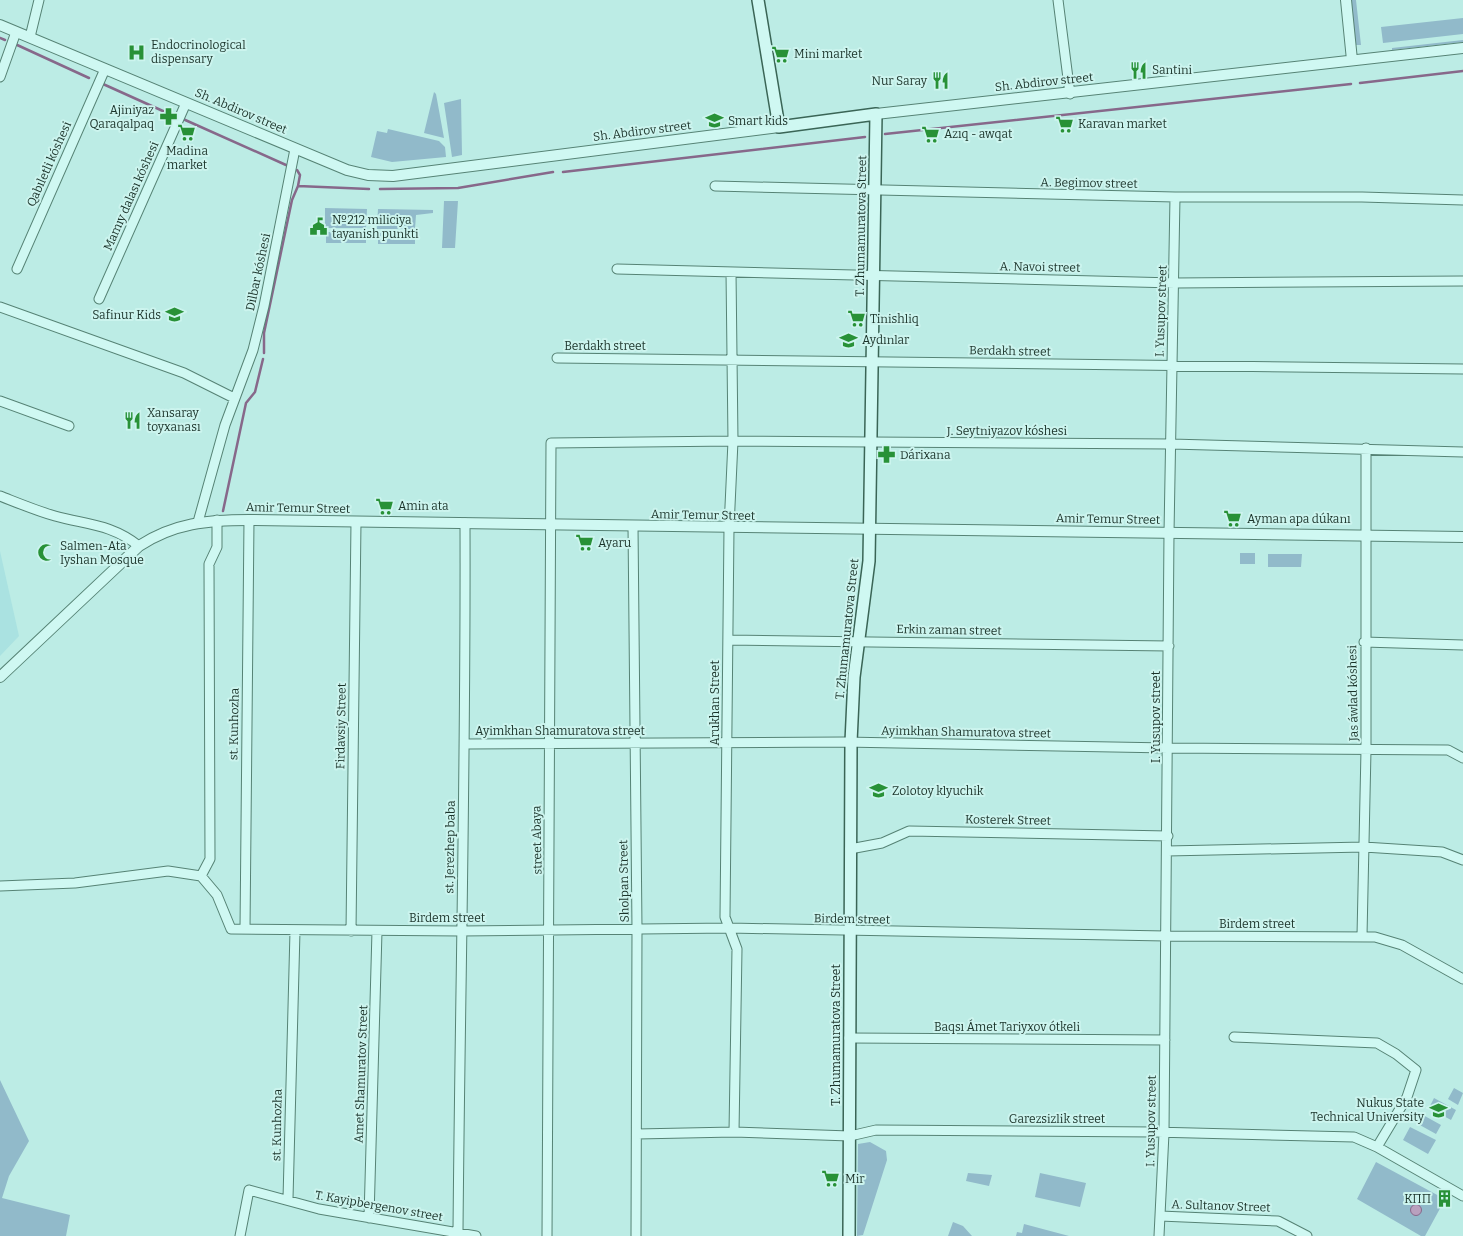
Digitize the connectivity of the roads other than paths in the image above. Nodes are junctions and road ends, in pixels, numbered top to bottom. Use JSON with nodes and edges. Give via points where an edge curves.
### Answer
{"nodes":[{"id":1,"x":39,"y":0,"type":"edge"},
{"id":2,"x":758,"y":0,"type":"edge"},
{"id":3,"x":1058,"y":0,"type":"edge"},
{"id":4,"x":1346,"y":0,"type":"edge"},
{"id":5,"x":0,"y":25,"type":"edge"},
{"id":6,"x":16,"y":32,"type":"junction"},
{"id":7,"x":30,"y":38,"type":"junction"},
{"id":8,"x":1463,"y":48,"type":"edge"},
{"id":9,"x":1352,"y":60,"type":"junction"},
{"id":10,"x":105,"y":69,"type":"junction"},
{"id":11,"x":0,"y":77,"type":"edge"},
{"id":12,"x":1070,"y":94,"type":"junction"},
{"id":13,"x":186,"y":103,"type":"junction"},
{"id":14,"x":876,"y":114,"type":"junction"},
{"id":15,"x":779,"y":127,"type":"junction"},
{"id":16,"x":295,"y":149,"type":"junction"},
{"id":17,"x":715,"y":186,"type":"dead end"},
{"id":18,"x":874,"y":190,"type":"junction"},
{"id":19,"x":1175,"y":197,"type":"junction"},
{"id":20,"x":1463,"y":200,"type":"edge"},
{"id":21,"x":16,"y":269,"type":"dead end"},
{"id":22,"x":617,"y":269,"type":"dead end"},
{"id":23,"x":731,"y":272,"type":"junction"},
{"id":24,"x":874,"y":276,"type":"junction"},
{"id":25,"x":1463,"y":281,"type":"edge"},
{"id":26,"x":1174,"y":283,"type":"junction"},
{"id":27,"x":99,"y":299,"type":"dead end"},
{"id":28,"x":0,"y":307,"type":"edge"},
{"id":29,"x":557,"y":358,"type":"dead end"},
{"id":30,"x":733,"y":359,"type":"junction"},
{"id":31,"x":873,"y":361,"type":"junction"},
{"id":32,"x":1172,"y":366,"type":"junction"},
{"id":33,"x":1463,"y":369,"type":"edge"},
{"id":34,"x":234,"y":398,"type":"junction"},
{"id":35,"x":0,"y":401,"type":"edge"},
{"id":36,"x":69,"y":426,"type":"dead end"},
{"id":37,"x":733,"y":441,"type":"junction"},
{"id":38,"x":552,"y":443,"type":"joint"},
{"id":39,"x":870,"y":443,"type":"junction"},
{"id":40,"x":1171,"y":444,"type":"junction"},
{"id":41,"x":1366,"y":448,"type":"junction"},
{"id":42,"x":1463,"y":452,"type":"edge"},
{"id":43,"x":0,"y":496,"type":"edge"},
{"id":44,"x":217,"y":520,"type":"junction"},
{"id":45,"x":249,"y":520,"type":"junction"},
{"id":46,"x":198,"y":522,"type":"junction"},
{"id":47,"x":356,"y":522,"type":"junction"},
{"id":48,"x":465,"y":523,"type":"junction"},
{"id":49,"x":550,"y":525,"type":"junction"},
{"id":50,"x":633,"y":526,"type":"junction"},
{"id":51,"x":729,"y":528,"type":"junction"},
{"id":52,"x":870,"y":529,"type":"junction"},
{"id":53,"x":1169,"y":533,"type":"junction"},
{"id":54,"x":1365,"y":535,"type":"junction"},
{"id":55,"x":1463,"y":537,"type":"edge"},
{"id":56,"x":139,"y":546,"type":"junction"},
{"id":57,"x":728,"y":640,"type":"junction"},
{"id":58,"x":859,"y":640,"type":"junction"},
{"id":59,"x":1364,"y":642,"type":"junction"},
{"id":60,"x":1463,"y":645,"type":"edge"},
{"id":61,"x":1169,"y":646,"type":"junction"},
{"id":62,"x":0,"y":677,"type":"edge"},
{"id":63,"x":728,"y":742,"type":"junction"},
{"id":64,"x":851,"y":742,"type":"junction"},
{"id":65,"x":466,"y":744,"type":"junction"},
{"id":66,"x":548,"y":744,"type":"junction"},
{"id":67,"x":635,"y":744,"type":"junction"},
{"id":68,"x":1168,"y":748,"type":"junction"},
{"id":69,"x":1366,"y":750,"type":"junction"},
{"id":70,"x":1463,"y":758,"type":"edge"},
{"id":71,"x":1168,"y":836,"type":"junction"},
{"id":72,"x":1364,"y":847,"type":"junction"},
{"id":73,"x":850,"y":849,"type":"junction"},
{"id":74,"x":1167,"y":851,"type":"junction"},
{"id":75,"x":1463,"y":860,"type":"edge"},
{"id":76,"x":200,"y":876,"type":"junction"},
{"id":77,"x":0,"y":886,"type":"edge"},
{"id":78,"x":729,"y":928,"type":"junction"},
{"id":79,"x":245,"y":929,"type":"junction"},
{"id":80,"x":550,"y":930,"type":"junction"},
{"id":81,"x":637,"y":930,"type":"junction"},
{"id":82,"x":295,"y":931,"type":"junction"},
{"id":83,"x":351,"y":931,"type":"junction"},
{"id":84,"x":377,"y":931,"type":"junction"},
{"id":85,"x":461,"y":931,"type":"junction"},
{"id":86,"x":849,"y":931,"type":"junction"},
{"id":87,"x":1166,"y":936,"type":"junction"},
{"id":88,"x":1362,"y":936,"type":"junction"},
{"id":89,"x":1463,"y":979,"type":"edge"},
{"id":90,"x":1234,"y":1037,"type":"dead end"},
{"id":91,"x":849,"y":1038,"type":"junction"},
{"id":92,"x":1165,"y":1040,"type":"junction"},
{"id":93,"x":734,"y":1132,"type":"junction"},
{"id":94,"x":1164,"y":1133,"type":"junction"},
{"id":95,"x":637,"y":1134,"type":"junction"},
{"id":96,"x":850,"y":1136,"type":"junction"},
{"id":97,"x":1377,"y":1148,"type":"junction"},
{"id":98,"x":1463,"y":1196,"type":"edge"},
{"id":99,"x":288,"y":1199,"type":"junction"},
{"id":100,"x":1160,"y":1216,"type":"junction"},
{"id":101,"x":369,"y":1218,"type":"junction"},
{"id":102,"x":458,"y":1232,"type":"junction"},
{"id":103,"x":240,"y":1236,"type":"edge"},
{"id":104,"x":476,"y":1236,"type":"edge"},
{"id":105,"x":547,"y":1236,"type":"edge"},
{"id":106,"x":636,"y":1236,"type":"edge"},
{"id":107,"x":849,"y":1236,"type":"edge"},
{"id":108,"x":1159,"y":1236,"type":"edge"},
{"id":109,"x":1307,"y":1236,"type":"edge"}],
"edges":[{"from":1,"to":7,"type":"street"},
{"from":2,"to":15,"type":"main road"},
{"from":3,"to":12,"type":"street"},
{"from":4,"to":9,"type":"street"},
{"from":5,"to":6,"type":"street","name":"Sh. Abdirov street"},
{"from":6,"to":7,"type":"street","name":"Sh. Abdirov street"},
{"from":6,"to":11,"type":"street"},
{"from":7,"to":10,"type":"street","name":"Sh. Abdirov street"},
{"from":8,"to":9,"type":"street","name":"Sh. Abdirov street"},
{"from":9,"to":12,"type":"street","name":"Sh. Abdirov street"},
{"from":10,"to":13,"type":"street","name":"Sh. Abdirov street"},
{"from":10,"to":21,"type":"street","name":"Qabıletli kóshesi"},
{"from":12,"to":14,"type":"street","name":"Sh. Abdirov street"},
{"from":13,"to":16,"type":"street","name":"Sh. Abdirov street"},
{"from":13,"to":27,"type":"street","name":"Mamıy dalası kóshesi"},
{"from":14,"to":15,"type":"main road","name":"Sh. Abdirov street"},
{"from":14,"to":18,"type":"main road","name":"T. Zhumamuratova Street"},
{"from":15,"to":16,"type":"street","name":"Sh. Abdirov street","via":[[393,176],[347,170]]},
{"from":16,"to":34,"type":"street","name":"Dilbar kóshesi","via":[[264,306],[253,350]]},
{"from":17,"to":18,"type":"street","name":"A. Begimov street"},
{"from":18,"to":19,"type":"street","name":"A. Begimov street"},
{"from":18,"to":24,"type":"main road","name":"T. Zhumamuratova Street"},
{"from":19,"to":20,"type":"street","name":"A. Begimov street"},
{"from":19,"to":26,"type":"street","name":"I. Yusupov street"},
{"from":22,"to":23,"type":"street","name":"A. Navoi street"},
{"from":23,"to":24,"type":"street","name":"A. Navoi street"},
{"from":23,"to":30,"type":"street","name":"Arukhan Street"},
{"from":24,"to":26,"type":"street","name":"A. Navoi street"},
{"from":24,"to":31,"type":"main road","name":"T. Zhumamuratova Street"},
{"from":25,"to":26,"type":"street","name":"A. Navoi street"},
{"from":26,"to":32,"type":"street","name":"I. Yusupov street"},
{"from":28,"to":34,"type":"street","via":[[184,373]]},
{"from":29,"to":30,"type":"street","name":"Berdakh street"},
{"from":30,"to":31,"type":"street","name":"Berdakh street"},
{"from":30,"to":37,"type":"street","name":"Arukhan Street"},
{"from":31,"to":32,"type":"street","name":"Berdakh street"},
{"from":31,"to":39,"type":"main road","name":"T. Zhumamuratova Street"},
{"from":32,"to":33,"type":"street","name":"Berdakh street"},
{"from":32,"to":40,"type":"street","name":"I. Yusupov street"},
{"from":34,"to":46,"type":"street","name":"Dilbar kóshesi"},
{"from":35,"to":36,"type":"street"},
{"from":37,"to":38,"type":"street","name":"J. Seytniyazov kóshesi"},
{"from":37,"to":39,"type":"street","name":"J. Seytniyazov kóshesi"},
{"from":37,"to":51,"type":"street","name":"Arukhan Street"},
{"from":38,"to":49,"type":"street","name":"street Abaya"},
{"from":39,"to":40,"type":"street","name":"J. Seytniyazov kóshesi"},
{"from":39,"to":52,"type":"main road","name":"T. Zhumamuratova Street"},
{"from":40,"to":41,"type":"street","name":"J. Seytniyazov kóshesi"},
{"from":40,"to":53,"type":"street","name":"I. Yusupov street"},
{"from":41,"to":42,"type":"street","name":"J. Seytniyazov kóshesi"},
{"from":41,"to":54,"type":"street","name":"Jas áwlad kóshesi"},
{"from":43,"to":56,"type":"street","via":[[54,516],[101,525]]},
{"from":44,"to":45,"type":"street","name":"Amir Temur Street"},
{"from":44,"to":46,"type":"street","name":"Amir Temur Street"},
{"from":44,"to":76,"type":"street","via":[[216,547],[209,564],[210,859]]},
{"from":45,"to":47,"type":"street","name":"Amir Temur Street"},
{"from":45,"to":79,"type":"street","name":"st. Kunhozha"},
{"from":46,"to":56,"type":"street","name":"Amir Temur Street","via":[[178,526]]},
{"from":47,"to":48,"type":"street","name":"Amir Temur Street"},
{"from":47,"to":83,"type":"street","name":"Firdavsiy Street"},
{"from":48,"to":49,"type":"street","name":"Amir Temur Street"},
{"from":48,"to":65,"type":"street","name":"st. Jerezhep baba"},
{"from":49,"to":50,"type":"street","name":"Amir Temur Street"},
{"from":49,"to":66,"type":"street","name":"street Abaya"},
{"from":50,"to":51,"type":"street","name":"Amir Temur Street"},
{"from":50,"to":67,"type":"street","name":"Sholpan Street"},
{"from":51,"to":52,"type":"street","name":"Amir Temur Street"},
{"from":51,"to":57,"type":"street","name":"Arukhan Street"},
{"from":52,"to":53,"type":"street","name":"Amir Temur Street"},
{"from":52,"to":58,"type":"main road","name":"T. Zhumamuratova Street"},
{"from":53,"to":54,"type":"street","name":"Amir Temur Street"},
{"from":53,"to":61,"type":"street","name":"I. Yusupov street"},
{"from":54,"to":55,"type":"street","name":"Amir Temur Street"},
{"from":54,"to":59,"type":"street","name":"Jas áwlad kóshesi"},
{"from":56,"to":62,"type":"street","name":"Amir Temur Street"},
{"from":57,"to":58,"type":"street","name":"Erkin zaman street"},
{"from":57,"to":63,"type":"street","name":"Arukhan Street"},
{"from":58,"to":61,"type":"street","name":"Erkin zaman street"},
{"from":58,"to":64,"type":"main road","name":"T. Zhumamuratova Street"},
{"from":59,"to":60,"type":"street"},
{"from":59,"to":69,"type":"street","name":"Jas áwlad kóshesi"},
{"from":61,"to":68,"type":"street","name":"I. Yusupov street"},
{"from":63,"to":64,"type":"street","name":"Ayimkhan Shamuratova street"},
{"from":63,"to":67,"type":"street","name":"Ayimkhan Shamuratova street"},
{"from":63,"to":78,"type":"street","name":"Arukhan Street","via":[[725,917]]},
{"from":64,"to":68,"type":"street","name":"Ayimkhan Shamuratova street"},
{"from":64,"to":73,"type":"main road","name":"T. Zhumamuratova Street"},
{"from":65,"to":66,"type":"street","name":"Ayimkhan Shamuratova street"},
{"from":65,"to":85,"type":"street","name":"st. Jerezhep baba"},
{"from":66,"to":67,"type":"street","name":"Ayimkhan Shamuratova street"},
{"from":66,"to":80,"type":"street","name":"street Abaya"},
{"from":67,"to":81,"type":"street","name":"Sholpan Street"},
{"from":68,"to":69,"type":"street","name":"Ayimkhan Shamuratova street"},
{"from":68,"to":71,"type":"street","name":"I. Yusupov street"},
{"from":69,"to":70,"type":"street","name":"Ayimkhan Shamuratova street","via":[[1448,750]]},
{"from":69,"to":72,"type":"street","name":"Jas áwlad kóshesi"},
{"from":71,"to":73,"type":"street","name":"Kosterek Street","via":[[909,831],[882,843]]},
{"from":71,"to":74,"type":"street","name":"I. Yusupov street"},
{"from":72,"to":74,"type":"street"},
{"from":72,"to":75,"type":"street","via":[[1442,852]]},
{"from":72,"to":88,"type":"street","name":"Jas áwlad kóshesi"},
{"from":73,"to":86,"type":"main road","name":"T. Zhumamuratova Street"},
{"from":74,"to":87,"type":"street","name":"I. Yusupov street"},
{"from":76,"to":77,"type":"street","via":[[168,872],[84,882]]},
{"from":76,"to":79,"type":"street","name":"Birdem street","via":[[217,895],[232,929]]},
{"from":78,"to":81,"type":"street","name":"Birdem street"},
{"from":78,"to":86,"type":"street","name":"Birdem street"},
{"from":78,"to":93,"type":"street","name":"Arukhan Street","via":[[737,949]]},
{"from":79,"to":82,"type":"street","name":"Birdem street"},
{"from":80,"to":81,"type":"street","name":"Birdem street"},
{"from":80,"to":85,"type":"street","name":"Birdem street"},
{"from":80,"to":105,"type":"street","name":"street Abaya"},
{"from":81,"to":95,"type":"street","name":"Sholpan Street"},
{"from":82,"to":83,"type":"street","name":"Birdem street"},
{"from":82,"to":99,"type":"street","name":"st. Kunhozha"},
{"from":83,"to":84,"type":"street","name":"Birdem street"},
{"from":84,"to":85,"type":"street","name":"Birdem street"},
{"from":84,"to":101,"type":"street","name":"Amet Shamuratov Street"},
{"from":85,"to":102,"type":"street","name":"st. Jerezhep baba"},
{"from":86,"to":87,"type":"street","name":"Birdem street"},
{"from":86,"to":91,"type":"main road","name":"T. Zhumamuratova Street"},
{"from":87,"to":88,"type":"street","name":"Birdem street"},
{"from":87,"to":92,"type":"street","name":"I. Yusupov street"},
{"from":88,"to":89,"type":"street","name":"Birdem street","via":[[1389,939]]},
{"from":90,"to":97,"type":"street","via":[[1377,1043],[1396,1054],[1416,1070],[1407,1098]]},
{"from":91,"to":92,"type":"street","name":"Baqsı Ámet Tariyxov ótkeli"},
{"from":91,"to":96,"type":"main road","name":"T. Zhumamuratova Street"},
{"from":92,"to":94,"type":"street","name":"I. Yusupov street"},
{"from":93,"to":95,"type":"street","name":"Garezsizlik street"},
{"from":93,"to":96,"type":"street","name":"Garezsizlik street"},
{"from":94,"to":96,"type":"street","name":"Garezsizlik street","via":[[876,1130]]},
{"from":94,"to":97,"type":"street","name":"Garezsizlik street","via":[[1354,1137]]},
{"from":94,"to":100,"type":"street","name":"I. Yusupov street"},
{"from":95,"to":106,"type":"street","name":"Sholpan Street"},
{"from":96,"to":107,"type":"main road","name":"T. Zhumamuratova Street"},
{"from":97,"to":98,"type":"street","name":"Garezsizlik street"},
{"from":99,"to":101,"type":"street","name":"T. Kayipbergenov street","via":[[319,1209]]},
{"from":99,"to":103,"type":"street","name":"T. Kayipbergenov street","via":[[249,1190]]},
{"from":100,"to":108,"type":"street","name":"I. Yusupov street"},
{"from":100,"to":109,"type":"street","name":"A. Sultanov Street","via":[[1278,1221]]},
{"from":101,"to":102,"type":"street","name":"T. Kayipbergenov street"},
{"from":102,"to":104,"type":"street","name":"T. Kayipbergenov street"}]}
